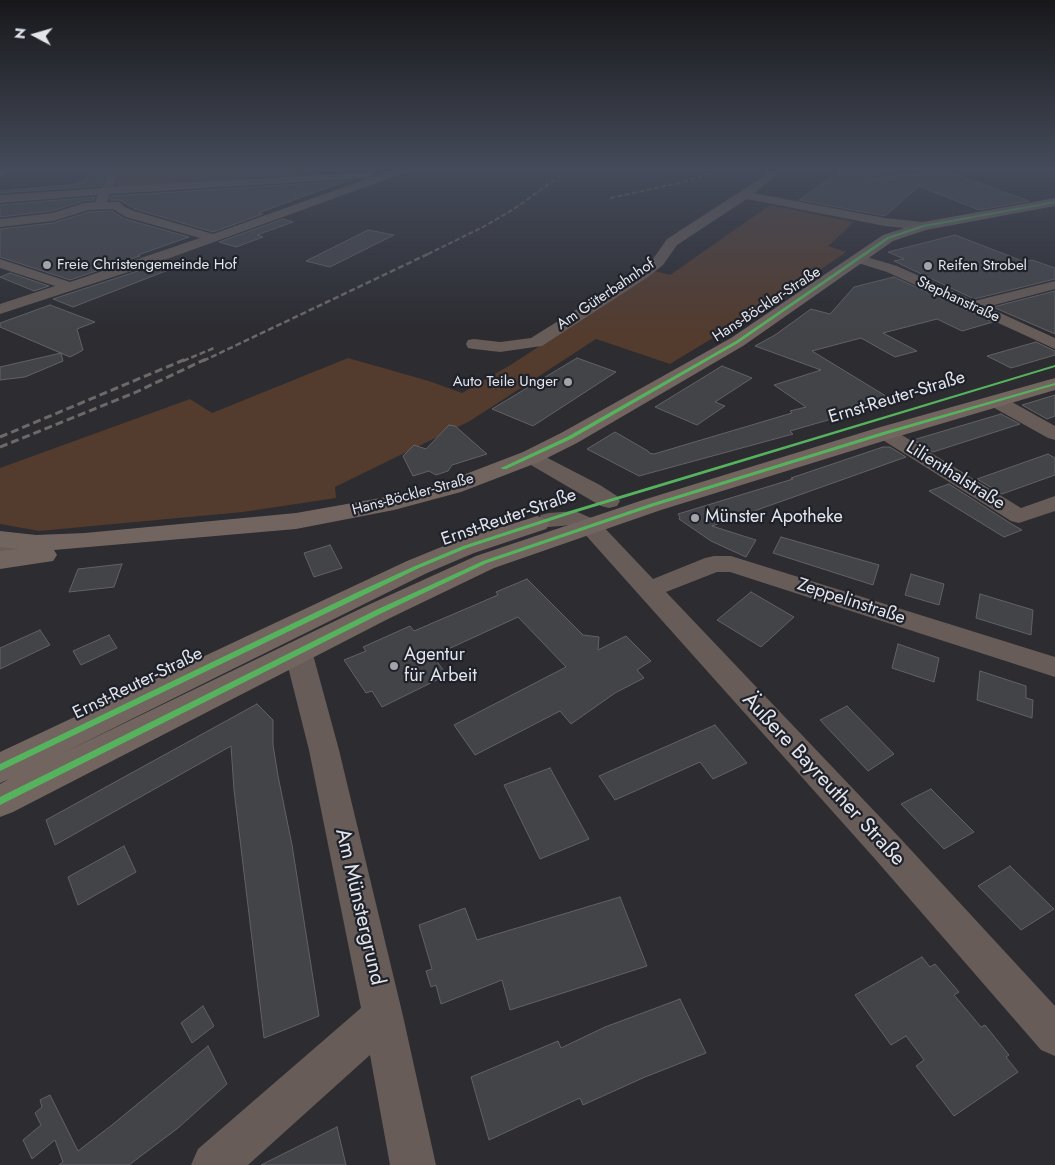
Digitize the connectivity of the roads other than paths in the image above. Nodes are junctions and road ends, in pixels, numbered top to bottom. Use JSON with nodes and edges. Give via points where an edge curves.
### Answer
{"nodes":[{"id":1,"x":166,"y":224,"type":"edge"},
{"id":2,"x":252,"y":224,"type":"edge"},
{"id":3,"x":697,"y":224,"type":"edge"},
{"id":4,"x":884,"y":224,"type":"edge"},
{"id":5,"x":898,"y":224,"type":"edge"},
{"id":6,"x":932,"y":224,"type":"edge"},
{"id":7,"x":923,"y":226,"type":"junction"},
{"id":8,"x":897,"y":234,"type":"junction"},
{"id":9,"x":214,"y":238,"type":"junction"},
{"id":10,"x":860,"y":259,"type":"junction"},
{"id":11,"x":0,"y":263,"type":"edge"},
{"id":12,"x":1055,"y":285,"type":"edge"},
{"id":13,"x":71,"y":287,"type":"junction"},
{"id":14,"x":972,"y":306,"type":"junction"},
{"id":15,"x":0,"y":309,"type":"edge"},
{"id":16,"x":474,"y":344,"type":"dead end"},
{"id":17,"x":1055,"y":344,"type":"edge"},
{"id":18,"x":1055,"y":366,"type":"edge"},
{"id":19,"x":1055,"y":384,"type":"edge"},
{"id":20,"x":996,"y":401,"type":"junction"},
{"id":21,"x":885,"y":433,"type":"junction"},
{"id":22,"x":1055,"y":434,"type":"edge"},
{"id":23,"x":531,"y":457,"type":"junction"},
{"id":24,"x":609,"y":501,"type":"junction"},
{"id":25,"x":1055,"y":503,"type":"edge"},
{"id":26,"x":549,"y":520,"type":"junction"},
{"id":27,"x":590,"y":526,"type":"junction"},
{"id":28,"x":212,"y":530,"type":"junction"},
{"id":29,"x":0,"y":539,"type":"edge"},
{"id":30,"x":52,"y":543,"type":"junction"},
{"id":31,"x":5,"y":557,"type":"edge"},
{"id":32,"x":648,"y":590,"type":"junction"},
{"id":33,"x":298,"y":651,"type":"junction"},
{"id":34,"x":1055,"y":668,"type":"edge"},
{"id":35,"x":0,"y":768,"type":"edge"},
{"id":36,"x":0,"y":801,"type":"edge"},
{"id":37,"x":384,"y":1016,"type":"junction"},
{"id":38,"x":1055,"y":1036,"type":"edge"},
{"id":39,"x":214,"y":1165,"type":"edge"},
{"id":40,"x":413,"y":1165,"type":"edge"}],
"edges":[{"from":1,"to":9,"type":"street"},
{"from":2,"to":9,"type":"street"},
{"from":3,"to":16,"type":"street","name":"Am Güterbahnhof","via":[[672,242],[658,262],[644,274],[536,342],[500,348]]},
{"from":4,"to":8,"type":"street"},
{"from":5,"to":7,"type":"street"},
{"from":6,"to":7,"type":"main road","name":"Hans-Böckler-Straße"},
{"from":7,"to":8,"type":"main road","name":"Hans-Böckler-Straße"},
{"from":8,"to":10,"type":"main road","name":"Hans-Böckler-Straße"},
{"from":9,"to":13,"type":"street"},
{"from":10,"to":14,"type":"street","name":"Stephanstraße","via":[[892,269]]},
{"from":10,"to":23,"type":"main road","name":"Hans-Böckler-Straße","via":[[737,342]]},
{"from":11,"to":13,"type":"street"},
{"from":12,"to":14,"type":"street"},
{"from":13,"to":15,"type":"street"},
{"from":14,"to":17,"type":"street","name":"Stephanstraße"},
{"from":18,"to":24,"type":"main road","name":"Ernst-Reuter-Straße"},
{"from":19,"to":20,"type":"main road","name":"Ernst-Reuter-Straße"},
{"from":20,"to":21,"type":"main road","name":"Ernst-Reuter-Straße"},
{"from":20,"to":22,"type":"street"},
{"from":21,"to":25,"type":"street","name":"Lilienthalstraße","via":[[1019,516]]},
{"from":21,"to":27,"type":"main road","name":"Ernst-Reuter-Straße"},
{"from":23,"to":24,"type":"street"},
{"from":23,"to":28,"type":"main road","name":"Hans-Böckler-Straße","via":[[453,487],[394,503],[313,518]]},
{"from":24,"to":26,"type":"main road","name":"Ernst-Reuter-Straße"},
{"from":26,"to":27,"type":"street","name":"Ernst-Reuter-Straße","via":[[575,518]]},
{"from":26,"to":35,"type":"main road","name":"Ernst-Reuter-Straße","via":[[417,567]]},
{"from":27,"to":32,"type":"street","name":"Äußere Bayreuther Straße"},
{"from":27,"to":33,"type":"main road","name":"Ernst-Reuter-Straße","via":[[485,562]]},
{"from":28,"to":30,"type":"main road","name":"Hans-Böckler-Straße"},
{"from":28,"to":31,"type":"main road","name":"Hans-Böckler-Straße"},
{"from":29,"to":30,"type":"main road","name":"Hans-Böckler-Straße"},
{"from":30,"to":31,"type":"street"},
{"from":32,"to":34,"type":"street","name":"Zeppelinstraße","via":[[714,564],[731,564]]},
{"from":32,"to":38,"type":"street","name":"Äußere Bayreuther Straße","via":[[887,848]]},
{"from":33,"to":36,"type":"main road","name":"Ernst-Reuter-Straße"},
{"from":33,"to":37,"type":"street","name":"Am Münstergrund","via":[[324,750]]},
{"from":37,"to":39,"type":"street"},
{"from":37,"to":40,"type":"street","name":"Am Münstergrund"}]}
